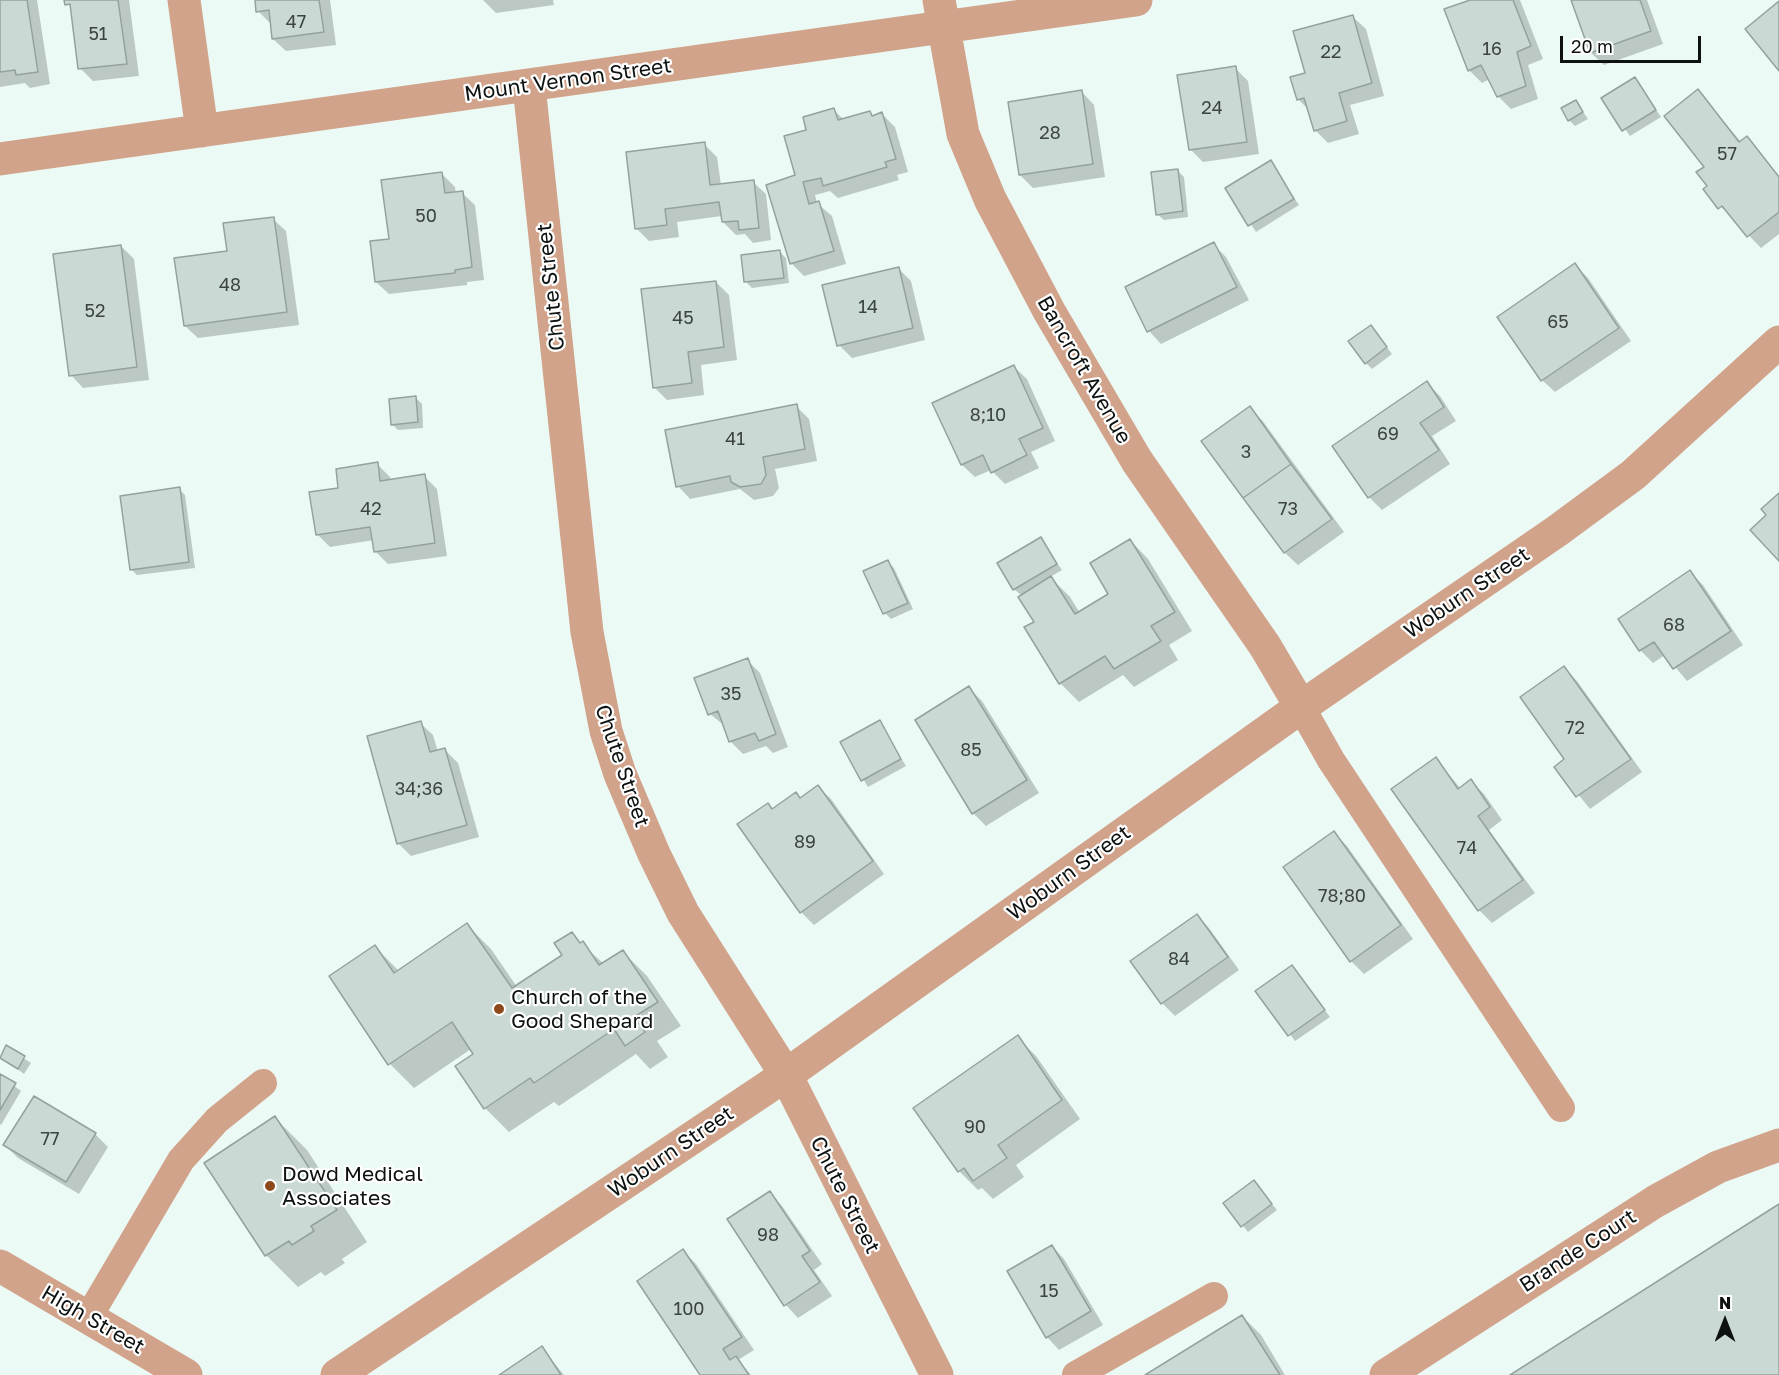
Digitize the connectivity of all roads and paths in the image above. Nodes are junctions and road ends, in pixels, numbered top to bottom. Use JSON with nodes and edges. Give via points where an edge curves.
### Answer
{"nodes":[{"id":1,"x":184,"y":0,"type":"edge"},
{"id":2,"x":1136,"y":0,"type":"edge"},
{"id":3,"x":941,"y":14,"type":"edge"},
{"id":4,"x":529,"y":86,"type":"junction"},
{"id":5,"x":202,"y":131,"type":"junction"},
{"id":6,"x":0,"y":159,"type":"edge"},
{"id":7,"x":1779,"y":342,"type":"edge"},
{"id":8,"x":1301,"y":707,"type":"junction"},
{"id":9,"x":786,"y":1075,"type":"junction"},
{"id":10,"x":263,"y":1083,"type":"dead end"},
{"id":11,"x":1561,"y":1108,"type":"dead end"},
{"id":12,"x":1779,"y":1145,"type":"edge"},
{"id":13,"x":0,"y":1266,"type":"edge"},
{"id":14,"x":1214,"y":1296,"type":"dead end"},
{"id":15,"x":88,"y":1318,"type":"junction"},
{"id":16,"x":936,"y":1374,"type":"edge"},
{"id":17,"x":186,"y":1375,"type":"edge"},
{"id":18,"x":337,"y":1375,"type":"edge"},
{"id":19,"x":1076,"y":1375,"type":"edge"},
{"id":20,"x":1386,"y":1375,"type":"edge"}],
"edges":[{"from":1,"to":5,"type":"street"},
{"from":2,"to":3,"type":"street","name":"Mount Vernon Street"},
{"from":3,"to":4,"type":"street","name":"Mount Vernon Street"},
{"from":3,"to":8,"type":"street","name":"Bancroft Avenue","via":[[963,134],[990,199],[1137,462],[1265,646]]},
{"from":4,"to":5,"type":"street","name":"Mount Vernon Street"},
{"from":4,"to":9,"type":"street","name":"Chute Street","via":[[587,632],[606,731],[634,810],[683,913]]},
{"from":5,"to":6,"type":"street","name":"Mount Vernon Street"},
{"from":7,"to":8,"type":"street","name":"Woburn Street","via":[[1634,475]]},
{"from":8,"to":9,"type":"street","name":"Woburn Street"},
{"from":8,"to":11,"type":"lane","via":[[1331,760]]},
{"from":9,"to":16,"type":"street","name":"Chute Street"},
{"from":9,"to":18,"type":"street","name":"Woburn Street"},
{"from":10,"to":15,"type":"lane","via":[[217,1120],[181,1160]]},
{"from":12,"to":20,"type":"street","name":"Brande Court","via":[[1718,1167],[1656,1200]]},
{"from":13,"to":15,"type":"street","name":"High Street"},
{"from":14,"to":19,"type":"lane"},
{"from":15,"to":17,"type":"street","name":"High Street"}]}
